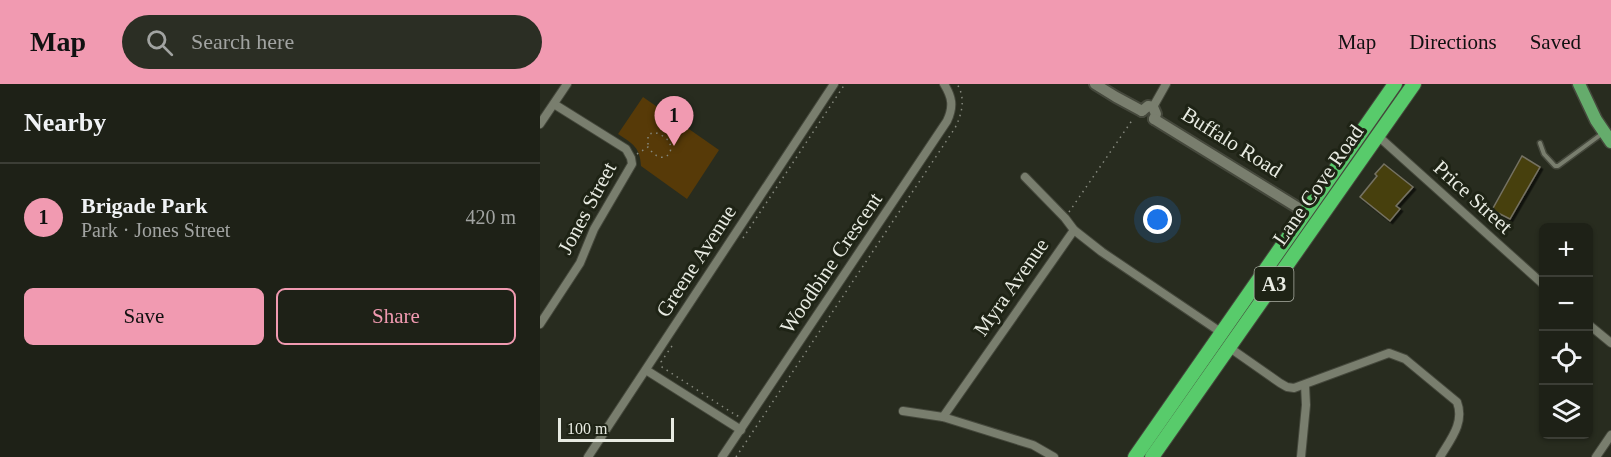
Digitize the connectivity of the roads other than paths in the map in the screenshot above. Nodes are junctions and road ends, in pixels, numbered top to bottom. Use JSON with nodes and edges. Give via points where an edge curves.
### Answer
{"nodes":[{"id":1,"x":567,"y":84,"type":"edge"},
{"id":2,"x":834,"y":84,"type":"edge"},
{"id":3,"x":944,"y":84,"type":"edge"},
{"id":4,"x":1095,"y":84,"type":"edge"},
{"id":5,"x":1166,"y":84,"type":"edge"},
{"id":6,"x":1414,"y":84,"type":"edge"},
{"id":7,"x":1579,"y":84,"type":"edge"},
{"id":8,"x":1390,"y":86,"type":"edge"},
{"id":9,"x":554,"y":104,"type":"junction"},
{"id":10,"x":1150,"y":112,"type":"junction"},
{"id":11,"x":540,"y":124,"type":"edge"},
{"id":12,"x":1378,"y":136,"type":"junction"},
{"id":13,"x":1608,"y":137,"type":"edge"},
{"id":14,"x":1540,"y":143,"type":"dead end"},
{"id":15,"x":1025,"y":177,"type":"dead end"},
{"id":16,"x":1305,"y":212,"type":"junction"},
{"id":17,"x":1318,"y":220,"type":"junction"},
{"id":18,"x":1074,"y":230,"type":"junction"},
{"id":19,"x":1539,"y":281,"type":"edge"},
{"id":20,"x":540,"y":324,"type":"edge"},
{"id":21,"x":1593,"y":328,"type":"edge"},
{"id":22,"x":1222,"y":333,"type":"junction"},
{"id":23,"x":1611,"y":343,"type":"edge"},
{"id":24,"x":1230,"y":348,"type":"junction"},
{"id":25,"x":646,"y":370,"type":"junction"},
{"id":26,"x":1305,"y":385,"type":"junction"},
{"id":27,"x":903,"y":411,"type":"dead end"},
{"id":28,"x":943,"y":417,"type":"junction"},
{"id":29,"x":741,"y":429,"type":"junction"},
{"id":30,"x":1611,"y":435,"type":"edge"},
{"id":31,"x":588,"y":457,"type":"edge"},
{"id":32,"x":722,"y":457,"type":"edge"},
{"id":33,"x":1054,"y":457,"type":"edge"},
{"id":34,"x":1135,"y":457,"type":"edge"},
{"id":35,"x":1152,"y":457,"type":"edge"},
{"id":36,"x":1301,"y":457,"type":"edge"},
{"id":37,"x":1440,"y":457,"type":"edge"},
{"id":38,"x":1596,"y":457,"type":"edge"}],
"edges":[{"from":1,"to":9,"type":"street"},
{"from":2,"to":25,"type":"street","name":"Greene Avenue"},
{"from":3,"to":29,"type":"street","name":"Woodbine Crescent","via":[[952,104],[947,121]]},
{"from":4,"to":10,"type":"street","name":"Buffalo Road"},
{"from":5,"to":10,"type":"street"},
{"from":6,"to":12,"type":"highway","name":"Lane Cove Road","number":"A3"},
{"from":7,"to":13,"type":"main road"},
{"from":8,"to":16,"type":"highway","name":"Lane Cove Road","number":"A3"},
{"from":9,"to":11,"type":"street"},
{"from":9,"to":20,"type":"street","name":"Jones Street","via":[[626,149],[632,164],[579,263]]},
{"from":10,"to":16,"type":"street","name":"Buffalo Road"},
{"from":12,"to":17,"type":"highway","name":"Lane Cove Road","number":"A3"},
{"from":12,"to":19,"type":"street","name":"Price Street"},
{"from":13,"to":14,"type":"lane","via":[[1558,166],[1552,164]]},
{"from":15,"to":18,"type":"street"},
{"from":16,"to":17,"type":"highway","name":"Buffalo Road"},
{"from":16,"to":22,"type":"highway","name":"Lane Cove Road","number":"A3"},
{"from":17,"to":24,"type":"highway","name":"Lane Cove Road","number":"A3"},
{"from":18,"to":22,"type":"street","name":"Myra Avenue"},
{"from":18,"to":28,"type":"street","name":"Myra Avenue"},
{"from":21,"to":23,"type":"street"},
{"from":22,"to":34,"type":"highway","name":"Lane Cove Road","number":"A3"},
{"from":24,"to":26,"type":"street","via":[[1287,387]]},
{"from":24,"to":35,"type":"highway","name":"Lane Cove Road","number":"A3"},
{"from":25,"to":29,"type":"street"},
{"from":25,"to":31,"type":"street","name":"Greene Avenue"},
{"from":26,"to":36,"type":"street"},
{"from":26,"to":37,"type":"street","via":[[1389,353],[1406,359],[1457,402],[1460,410],[1457,428]]},
{"from":27,"to":28,"type":"street"},
{"from":28,"to":33,"type":"street","via":[[1033,445]]},
{"from":29,"to":32,"type":"street","name":"Woodbine Crescent"},
{"from":30,"to":38,"type":"street"}]}
